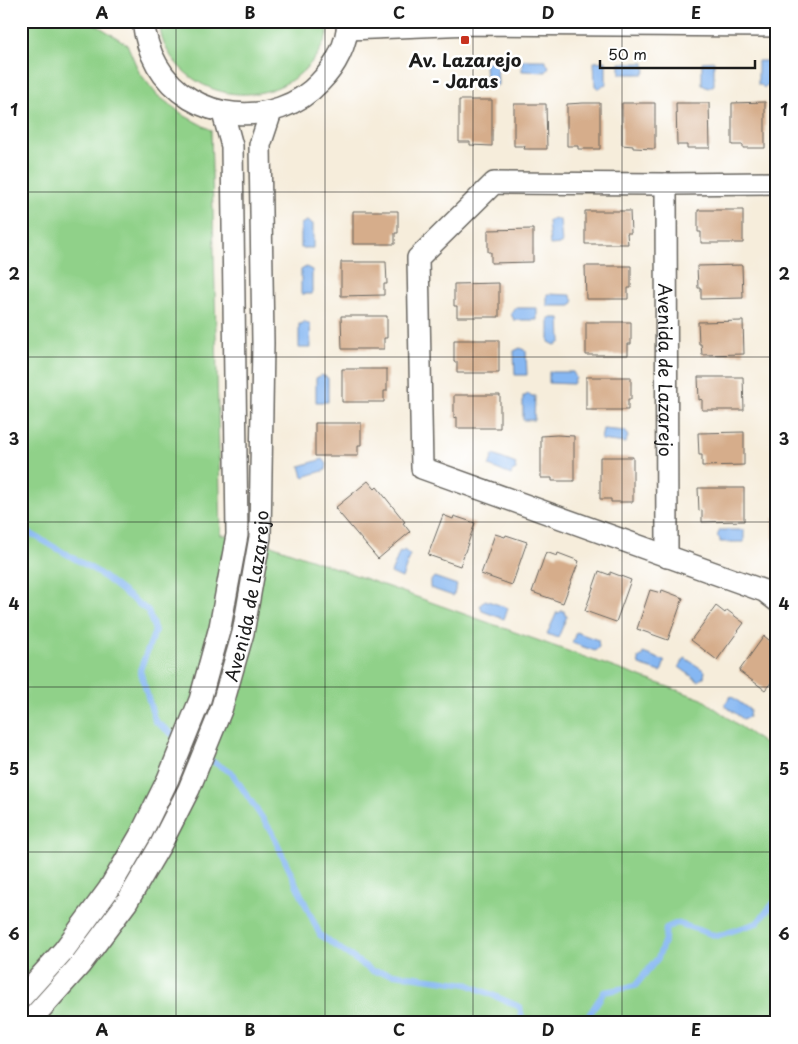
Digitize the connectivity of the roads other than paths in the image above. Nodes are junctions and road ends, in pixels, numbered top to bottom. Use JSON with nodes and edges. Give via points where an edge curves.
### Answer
{"nodes":[{"id":1,"x":143,"y":21,"type":"edge"},
{"id":2,"x":471,"y":23,"type":"edge"},
{"id":3,"x":348,"y":25,"type":"edge"},
{"id":4,"x":777,"y":26,"type":"edge"},
{"id":5,"x":271,"y":112,"type":"junction"},
{"id":6,"x":223,"y":113,"type":"junction"},
{"id":7,"x":777,"y":183,"type":"edge"},
{"id":8,"x":666,"y":184,"type":"junction"},
{"id":9,"x":666,"y":557,"type":"junction"},
{"id":10,"x":777,"y":600,"type":"edge"},
{"id":11,"x":21,"y":998,"type":"edge"},
{"id":12,"x":28,"y":1023,"type":"edge"}],
"edges":[{"from":1,"to":6,"type":"street","via":[[146,40],[157,66],[175,87],[197,103]]},
{"from":2,"to":3,"type":"street"},
{"from":2,"to":4,"type":"street"},
{"from":3,"to":5,"type":"street","via":[[341,52],[330,73],[294,104]]},
{"from":5,"to":6,"type":"street"},
{"from":5,"to":12,"type":"street","name":"Avenida de Lazarejo","via":[[260,145],[263,343],[260,537],[243,633],[221,710],[162,844],[127,902],[80,965]]},
{"from":6,"to":11,"type":"street","name":"Avenida de Lazarejo","via":[[232,146],[237,535],[220,627],[200,700],[168,779],[141,834],[109,889],[64,950]]},
{"from":7,"to":8,"type":"street"},
{"from":8,"to":9,"type":"street","name":"Avenida de Lazarejo"},
{"from":8,"to":9,"type":"street","via":[[494,183],[418,258],[422,468]]},
{"from":9,"to":10,"type":"street","via":[[764,591]]}]}
